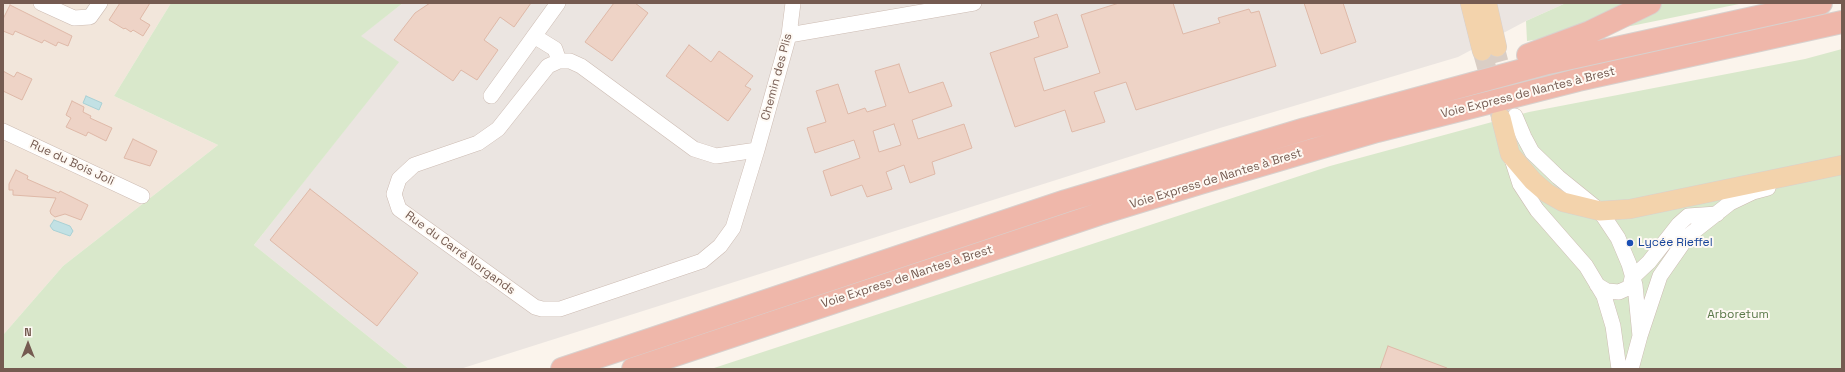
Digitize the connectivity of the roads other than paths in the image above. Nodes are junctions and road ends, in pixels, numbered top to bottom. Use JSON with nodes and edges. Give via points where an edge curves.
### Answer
{"nodes":[{"id":1,"x":41,"y":3,"type":"edge"},
{"id":2,"x":100,"y":3,"type":"edge"},
{"id":3,"x":558,"y":3,"type":"edge"},
{"id":4,"x":793,"y":3,"type":"edge"},
{"id":5,"x":974,"y":3,"type":"edge"},
{"id":6,"x":1470,"y":3,"type":"edge"},
{"id":7,"x":1487,"y":3,"type":"edge"},
{"id":8,"x":1650,"y":3,"type":"edge"},
{"id":9,"x":1821,"y":3,"type":"edge"},
{"id":10,"x":1842,"y":22,"type":"edge"},
{"id":11,"x":1810,"y":29,"type":"junction"},
{"id":12,"x":789,"y":35,"type":"junction"},
{"id":13,"x":1842,"y":35,"type":"edge"},
{"id":14,"x":534,"y":36,"type":"junction"},
{"id":15,"x":559,"y":61,"type":"junction"},
{"id":16,"x":1434,"y":93,"type":"junction"},
{"id":17,"x":491,"y":96,"type":"dead end"},
{"id":18,"x":1508,"y":117,"type":"joint"},
{"id":19,"x":3,"y":131,"type":"edge"},
{"id":20,"x":757,"y":150,"type":"junction"},
{"id":21,"x":1510,"y":154,"type":"junction"},
{"id":22,"x":1842,"y":165,"type":"edge"},
{"id":23,"x":1786,"y":177,"type":"junction"},
{"id":24,"x":142,"y":196,"type":"dead end"},
{"id":25,"x":1600,"y":211,"type":"junction"},
{"id":26,"x":1717,"y":214,"type":"junction"},
{"id":27,"x":1632,"y":278,"type":"junction"},
{"id":28,"x":1597,"y":284,"type":"junction"},
{"id":29,"x":1640,"y":336,"type":"junction"},
{"id":30,"x":562,"y":369,"type":"edge"},
{"id":31,"x":633,"y":369,"type":"edge"},
{"id":32,"x":1619,"y":369,"type":"edge"},
{"id":33,"x":1631,"y":369,"type":"edge"}],
"edges":[{"from":1,"to":2,"type":"street","via":[[74,18],[90,17]]},
{"from":3,"to":14,"type":"street"},
{"from":4,"to":12,"type":"street","name":"Chemin des Plis"},
{"from":5,"to":12,"type":"street"},
{"from":6,"to":7,"type":"main road","via":[[1490,49]]},
{"from":8,"to":16,"type":"highway","via":[[1590,32],[1544,50],[1448,78]]},
{"from":9,"to":16,"type":"highway","name":"Voie Express de Nantes à Brest","via":[[1548,63]]},
{"from":10,"to":11,"type":"highway","name":"Voie Express de Nantes à Brest"},
{"from":11,"to":13,"type":"highway","via":[[1833,36]]},
{"from":11,"to":31,"type":"highway","name":"Voie Express de Nantes à Brest","via":[[1529,92],[1308,151],[1092,217]]},
{"from":12,"to":20,"type":"street","name":"Chemin des Plis"},
{"from":14,"to":15,"type":"street","via":[[556,49]]},
{"from":14,"to":17,"type":"street"},
{"from":15,"to":20,"type":"street","via":[[570,61],[581,66],[694,149],[716,156]]},
{"from":15,"to":20,"type":"street","name":"Rue du Carré Norgands","via":[[548,66],[498,129],[478,143],[414,165],[399,179],[394,194],[399,209],[535,307],[560,309],[702,261],[720,246],[733,228]]},
{"from":16,"to":30,"type":"highway","name":"Voie Express de Nantes à Brest","via":[[1131,180]]},
{"from":18,"to":21,"type":"main road"},
{"from":18,"to":25,"type":"street","via":[[1532,152]]},
{"from":19,"to":24,"type":"street","name":"Rue du Bois Joli"},
{"from":21,"to":25,"type":"main road","via":[[1547,193],[1563,202]]},
{"from":21,"to":28,"type":"street","via":[[1520,184],[1537,210],[1586,266]]},
{"from":22,"to":23,"type":"main road"},
{"from":23,"to":25,"type":"main road","via":[[1630,209]]},
{"from":23,"to":26,"type":"street","via":[[1783,183],[1753,192],[1730,203]]},
{"from":25,"to":27,"type":"street","via":[[1618,238]]},
{"from":26,"to":27,"type":"street","via":[[1688,216]]},
{"from":26,"to":29,"type":"street","via":[[1688,236],[1660,276]]},
{"from":27,"to":28,"type":"street","via":[[1630,287],[1619,292],[1607,291]]},
{"from":27,"to":29,"type":"street"},
{"from":28,"to":32,"type":"street","via":[[1604,296],[1613,326]]},
{"from":29,"to":33,"type":"street"}]}
